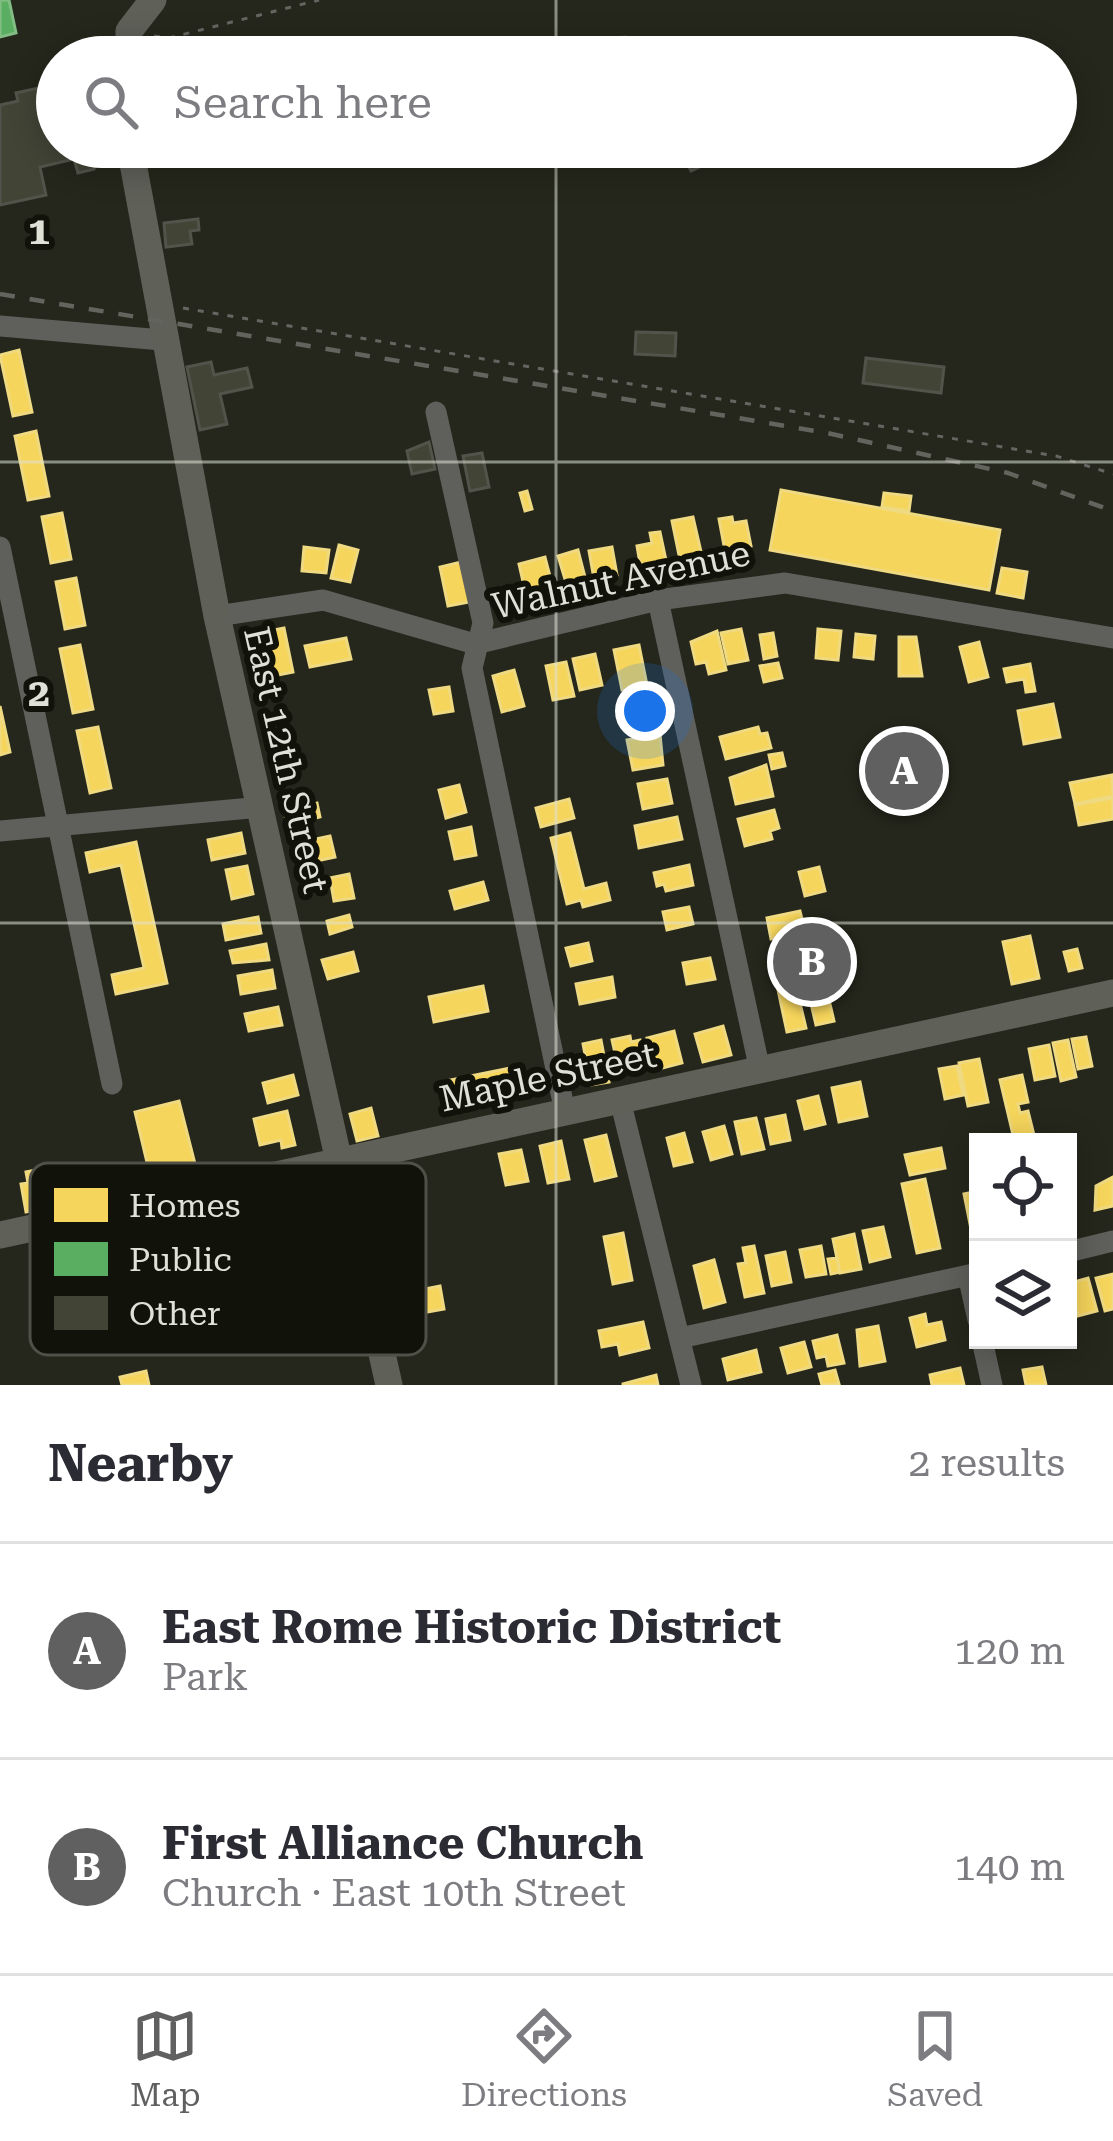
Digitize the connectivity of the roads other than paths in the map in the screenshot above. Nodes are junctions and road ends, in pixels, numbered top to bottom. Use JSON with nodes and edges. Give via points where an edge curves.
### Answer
{"nodes":[{"id":1,"x":153,"y":0,"type":"edge"},
{"id":2,"x":133,"y":36,"type":"edge"},
{"id":3,"x":134,"y":168,"type":"edge"},
{"id":4,"x":0,"y":326,"type":"edge"},
{"id":5,"x":162,"y":340,"type":"junction"},
{"id":6,"x":436,"y":412,"type":"dead end"},
{"id":7,"x":0,"y":547,"type":"edge"},
{"id":8,"x":658,"y":600,"type":"junction"},
{"id":9,"x":217,"y":616,"type":"junction"},
{"id":10,"x":8,"y":621,"type":"edge"},
{"id":11,"x":1113,"y":638,"type":"edge"},
{"id":12,"x":475,"y":644,"type":"junction"},
{"id":13,"x":261,"y":807,"type":"junction"},
{"id":14,"x":56,"y":826,"type":"junction"},
{"id":15,"x":0,"y":831,"type":"edge"},
{"id":16,"x":1113,"y":993,"type":"edge"},
{"id":17,"x":759,"y":1066,"type":"junction"},
{"id":18,"x":112,"y":1084,"type":"dead end"},
{"id":19,"x":620,"y":1100,"type":"junction"},
{"id":20,"x":565,"y":1112,"type":"junction"},
{"id":21,"x":335,"y":1159,"type":"junction"},
{"id":22,"x":317,"y":1163,"type":"edge"},
{"id":23,"x":336,"y":1163,"type":"edge"},
{"id":24,"x":30,"y":1228,"type":"edge"},
{"id":25,"x":0,"y":1235,"type":"edge"},
{"id":26,"x":1113,"y":1241,"type":"edge"},
{"id":27,"x":1077,"y":1250,"type":"edge"},
{"id":28,"x":969,"y":1275,"type":"edge"},
{"id":29,"x":680,"y":1338,"type":"junction"},
{"id":30,"x":984,"y":1349,"type":"edge"},
{"id":31,"x":382,"y":1355,"type":"edge"},
{"id":32,"x":389,"y":1385,"type":"edge"},
{"id":33,"x":691,"y":1385,"type":"edge"},
{"id":34,"x":992,"y":1385,"type":"edge"}],
"edges":[{"from":1,"to":2,"type":"main road"},
{"from":3,"to":5,"type":"main road","name":"East 12th Street"},
{"from":4,"to":5,"type":"street"},
{"from":5,"to":9,"type":"main road","name":"East 12th Street"},
{"from":6,"to":12,"type":"street","via":[[483,623]]},
{"from":7,"to":10,"type":"street"},
{"from":8,"to":11,"type":"street","name":"Walnut Avenue","via":[[785,583]]},
{"from":8,"to":12,"type":"street","name":"Walnut Avenue"},
{"from":8,"to":17,"type":"street"},
{"from":9,"to":12,"type":"street","name":"Walnut Avenue","via":[[323,600]]},
{"from":9,"to":13,"type":"main road","name":"East 12th Street"},
{"from":10,"to":14,"type":"street"},
{"from":12,"to":20,"type":"street","via":[[472,668]]},
{"from":13,"to":14,"type":"street"},
{"from":13,"to":21,"type":"main road","name":"East 12th Street"},
{"from":14,"to":15,"type":"street"},
{"from":14,"to":18,"type":"street"},
{"from":16,"to":17,"type":"main road","name":"Maple Street"},
{"from":17,"to":19,"type":"main road","name":"Maple Street"},
{"from":19,"to":20,"type":"main road","name":"Maple Street"},
{"from":19,"to":29,"type":"street"},
{"from":20,"to":21,"type":"main road","name":"Maple Street"},
{"from":21,"to":22,"type":"main road","name":"Maple Street"},
{"from":21,"to":23,"type":"main road","name":"East 12th Street"},
{"from":24,"to":25,"type":"main road","name":"Maple Street"},
{"from":26,"to":27,"type":"street"},
{"from":28,"to":29,"type":"street"},
{"from":29,"to":33,"type":"street"},
{"from":30,"to":34,"type":"street"},
{"from":31,"to":32,"type":"main road","name":"East 12th Street"}]}
